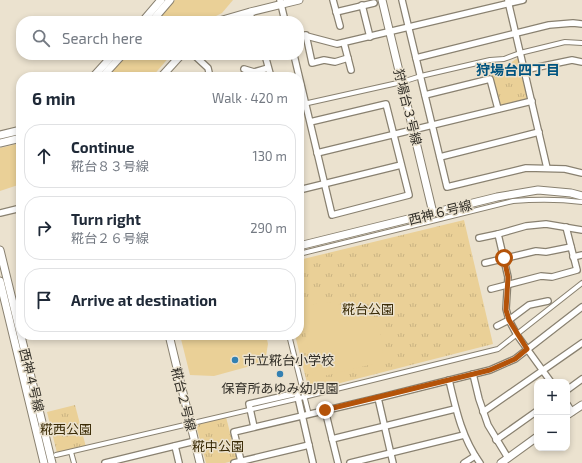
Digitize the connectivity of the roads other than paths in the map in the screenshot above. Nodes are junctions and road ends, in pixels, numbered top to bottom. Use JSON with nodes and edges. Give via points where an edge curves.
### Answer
{"nodes":[{"id":1,"x":161,"y":0,"type":"edge"},
{"id":2,"x":170,"y":0,"type":"edge"},
{"id":3,"x":299,"y":0,"type":"edge"},
{"id":4,"x":333,"y":0,"type":"edge"},
{"id":5,"x":382,"y":0,"type":"edge"},
{"id":6,"x":402,"y":0,"type":"edge"},
{"id":7,"x":523,"y":0,"type":"edge"},
{"id":8,"x":281,"y":2,"type":"edge"},
{"id":9,"x":508,"y":2,"type":"edge"},
{"id":10,"x":374,"y":3,"type":"dead end"},
{"id":11,"x":362,"y":6,"type":"junction"},
{"id":12,"x":250,"y":12,"type":"junction"},
{"id":13,"x":336,"y":12,"type":"junction"},
{"id":14,"x":147,"y":16,"type":"edge"},
{"id":15,"x":156,"y":16,"type":"edge"},
{"id":16,"x":236,"y":16,"type":"edge"},
{"id":17,"x":251,"y":16,"type":"edge"},
{"id":18,"x":284,"y":16,"type":"edge"},
{"id":19,"x":582,"y":24,"type":"edge"},
{"id":20,"x":340,"y":26,"type":"dead end"},
{"id":21,"x":409,"y":27,"type":"junction"},
{"id":22,"x":390,"y":32,"type":"junction"},
{"id":23,"x":516,"y":34,"type":"junction"},
{"id":24,"x":306,"y":35,"type":"joint"},
{"id":25,"x":370,"y":36,"type":"junction"},
{"id":26,"x":582,"y":42,"type":"edge"},
{"id":27,"x":344,"y":43,"type":"junction"},
{"id":28,"x":520,"y":53,"type":"junction"},
{"id":29,"x":348,"y":58,"type":"junction"},
{"id":30,"x":416,"y":58,"type":"junction"},
{"id":31,"x":108,"y":60,"type":"edge"},
{"id":32,"x":117,"y":60,"type":"edge"},
{"id":33,"x":176,"y":60,"type":"edge"},
{"id":34,"x":199,"y":60,"type":"edge"},
{"id":35,"x":266,"y":60,"type":"edge"},
{"id":36,"x":295,"y":60,"type":"edge"},
{"id":37,"x":582,"y":62,"type":"edge"},
{"id":38,"x":268,"y":68,"type":"junction"},
{"id":39,"x":244,"y":69,"type":"dead end"},
{"id":40,"x":351,"y":70,"type":"dead end"},
{"id":41,"x":524,"y":70,"type":"junction"},
{"id":42,"x":98,"y":72,"type":"edge"},
{"id":43,"x":107,"y":72,"type":"edge"},
{"id":44,"x":166,"y":72,"type":"edge"},
{"id":45,"x":209,"y":72,"type":"edge"},
{"id":46,"x":269,"y":72,"type":"edge"},
{"id":47,"x":297,"y":72,"type":"edge"},
{"id":48,"x":421,"y":76,"type":"junction"},
{"id":49,"x":402,"y":82,"type":"junction"},
{"id":50,"x":425,"y":95,"type":"junction"},
{"id":51,"x":304,"y":99,"type":"edge"},
{"id":52,"x":532,"y":101,"type":"junction"},
{"id":53,"x":306,"y":104,"type":"junction"},
{"id":54,"x":498,"y":109,"type":"junction"},
{"id":55,"x":310,"y":122,"type":"junction"},
{"id":56,"x":432,"y":125,"type":"junction"},
{"id":57,"x":414,"y":130,"type":"junction"},
{"id":58,"x":16,"y":131,"type":"edge"},
{"id":59,"x":539,"y":132,"type":"junction"},
{"id":60,"x":394,"y":134,"type":"junction"},
{"id":61,"x":0,"y":135,"type":"edge"},
{"id":62,"x":16,"y":139,"type":"edge"},
{"id":63,"x":0,"y":143,"type":"edge"},
{"id":64,"x":317,"y":153,"type":"junction"},
{"id":65,"x":440,"y":157,"type":"junction"},
{"id":66,"x":401,"y":165,"type":"junction"},
{"id":67,"x":547,"y":168,"type":"junction"},
{"id":68,"x":582,"y":173,"type":"edge"},
{"id":69,"x":325,"y":184,"type":"junction"},
{"id":70,"x":304,"y":189,"type":"edge"},
{"id":71,"x":582,"y":196,"type":"edge"},
{"id":72,"x":582,"y":202,"type":"edge"},
{"id":73,"x":16,"y":209,"type":"edge"},
{"id":74,"x":0,"y":213,"type":"edge"},
{"id":75,"x":433,"y":213,"type":"junction"},
{"id":76,"x":566,"y":227,"type":"junction"},
{"id":77,"x":582,"y":230,"type":"edge"},
{"id":78,"x":498,"y":234,"type":"junction"},
{"id":79,"x":479,"y":238,"type":"dead end"},
{"id":80,"x":304,"y":245,"type":"edge"},
{"id":81,"x":571,"y":247,"type":"junction"},
{"id":82,"x":0,"y":250,"type":"edge"},
{"id":83,"x":304,"y":253,"type":"edge"},
{"id":84,"x":582,"y":255,"type":"edge"},
{"id":85,"x":574,"y":257,"type":"junction"},
{"id":86,"x":504,"y":258,"type":"junction"},
{"id":87,"x":485,"y":263,"type":"dead end"},
{"id":88,"x":0,"y":281,"type":"edge"},
{"id":89,"x":582,"y":283,"type":"edge"},
{"id":90,"x":508,"y":284,"type":"junction"},
{"id":91,"x":491,"y":289,"type":"dead end"},
{"id":92,"x":548,"y":301,"type":"dead end"},
{"id":93,"x":16,"y":306,"type":"edge"},
{"id":94,"x":582,"y":307,"type":"edge"},
{"id":95,"x":16,"y":314,"type":"edge"},
{"id":96,"x":8,"y":316,"type":"junction"},
{"id":97,"x":509,"y":320,"type":"junction"},
{"id":98,"x":498,"y":326,"type":"dead end"},
{"id":99,"x":517,"y":335,"type":"junction"},
{"id":100,"x":24,"y":340,"type":"edge"},
{"id":101,"x":170,"y":340,"type":"edge"},
{"id":102,"x":290,"y":340,"type":"edge"},
{"id":103,"x":582,"y":343,"type":"edge"},
{"id":104,"x":527,"y":349,"type":"junction"},
{"id":105,"x":543,"y":371,"type":"junction"},
{"id":106,"x":473,"y":374,"type":"junction"},
{"id":107,"x":549,"y":379,"type":"edge"},
{"id":108,"x":449,"y":380,"type":"junction"},
{"id":109,"x":582,"y":380,"type":"edge"},
{"id":110,"x":570,"y":388,"type":"edge"},
{"id":111,"x":301,"y":398,"type":"junction"},
{"id":112,"x":378,"y":398,"type":"junction"},
{"id":113,"x":582,"y":405,"type":"edge"},
{"id":114,"x":455,"y":409,"type":"junction"},
{"id":115,"x":250,"y":410,"type":"junction"},
{"id":116,"x":325,"y":410,"type":"junction"},
{"id":117,"x":308,"y":411,"type":"dead end"},
{"id":118,"x":483,"y":412,"type":"junction"},
{"id":119,"x":534,"y":413,"type":"edge"},
{"id":120,"x":570,"y":413,"type":"edge"},
{"id":121,"x":302,"y":416,"type":"junction"},
{"id":122,"x":190,"y":424,"type":"junction"},
{"id":123,"x":384,"y":426,"type":"junction"},
{"id":124,"x":254,"y":427,"type":"junction"},
{"id":125,"x":464,"y":435,"type":"junction"},
{"id":126,"x":332,"y":439,"type":"junction"},
{"id":127,"x":534,"y":439,"type":"edge"},
{"id":128,"x":496,"y":440,"type":"junction"},
{"id":129,"x":195,"y":441,"type":"junction"},
{"id":130,"x":309,"y":444,"type":"junction"},
{"id":131,"x":175,"y":446,"type":"junction"},
{"id":132,"x":71,"y":452,"type":"junction"},
{"id":133,"x":391,"y":453,"type":"junction"},
{"id":134,"x":56,"y":455,"type":"dead end"},
{"id":135,"x":475,"y":456,"type":"junction"},
{"id":136,"x":508,"y":458,"type":"junction"},
{"id":137,"x":241,"y":461,"type":"junction"},
{"id":138,"x":44,"y":463,"type":"edge"},
{"id":139,"x":52,"y":463,"type":"edge"},
{"id":140,"x":74,"y":463,"type":"edge"},
{"id":141,"x":105,"y":463,"type":"edge"},
{"id":142,"x":179,"y":463,"type":"edge"},
{"id":143,"x":200,"y":463,"type":"edge"},
{"id":144,"x":234,"y":463,"type":"edge"},
{"id":145,"x":313,"y":463,"type":"edge"},
{"id":146,"x":338,"y":463,"type":"edge"},
{"id":147,"x":350,"y":463,"type":"edge"},
{"id":148,"x":393,"y":463,"type":"edge"},
{"id":149,"x":464,"y":463,"type":"edge"},
{"id":150,"x":480,"y":463,"type":"edge"},
{"id":151,"x":501,"y":463,"type":"edge"}],
"edges":[{"from":1,"to":14,"type":"street"},
{"from":2,"to":15,"type":"street"},
{"from":3,"to":8,"type":"street"},
{"from":4,"to":13,"type":"street"},
{"from":5,"to":22,"type":"street","name":"狩場台３号線"},
{"from":6,"to":21,"type":"street"},
{"from":7,"to":9,"type":"street"},
{"from":8,"to":12,"type":"street"},
{"from":8,"to":18,"type":"street"},
{"from":9,"to":21,"type":"street"},
{"from":9,"to":23,"type":"street"},
{"from":10,"to":11,"type":"street"},
{"from":11,"to":13,"type":"street"},
{"from":11,"to":25,"type":"street"},
{"from":12,"to":16,"type":"street"},
{"from":12,"to":17,"type":"street"},
{"from":13,"to":20,"type":"street"},
{"from":19,"to":23,"type":"street","via":[[573,22],[549,25]]},
{"from":21,"to":22,"type":"street"},
{"from":21,"to":30,"type":"street"},
{"from":22,"to":25,"type":"street"},
{"from":22,"to":49,"type":"street","name":"狩場台３号線"},
{"from":23,"to":28,"type":"street"},
{"from":23,"to":30,"type":"street"},
{"from":24,"to":27,"type":"street","via":[[337,44]]},
{"from":24,"to":29,"type":"street","via":[[312,63],[324,60],[334,62]]},
{"from":25,"to":27,"type":"street"},
{"from":26,"to":28,"type":"street","via":[[565,42]]},
{"from":27,"to":29,"type":"street"},
{"from":28,"to":41,"type":"street"},
{"from":28,"to":48,"type":"street","via":[[504,59]]},
{"from":29,"to":40,"type":"street"},
{"from":30,"to":48,"type":"street"},
{"from":31,"to":42,"type":"street"},
{"from":32,"to":43,"type":"street"},
{"from":33,"to":44,"type":"street"},
{"from":34,"to":45,"type":"street"},
{"from":35,"to":38,"type":"street"},
{"from":36,"to":47,"type":"street"},
{"from":37,"to":41,"type":"street","via":[[572,60]]},
{"from":38,"to":39,"type":"street","via":[[254,72]]},
{"from":38,"to":46,"type":"street"},
{"from":41,"to":52,"type":"street"},
{"from":48,"to":49,"type":"street"},
{"from":48,"to":50,"type":"street"},
{"from":49,"to":53,"type":"street"},
{"from":49,"to":57,"type":"street","name":"狩場台３号線"},
{"from":50,"to":54,"type":"street","via":[[490,79]]},
{"from":50,"to":56,"type":"street"},
{"from":51,"to":53,"type":"street"},
{"from":52,"to":54,"type":"street"},
{"from":52,"to":59,"type":"street"},
{"from":53,"to":55,"type":"street"},
{"from":54,"to":56,"type":"street"},
{"from":55,"to":60,"type":"street","via":[[386,104]]},
{"from":55,"to":64,"type":"street"},
{"from":56,"to":57,"type":"street"},
{"from":56,"to":65,"type":"street"},
{"from":57,"to":60,"type":"street"},
{"from":57,"to":75,"type":"street","name":"狩場台３号線"},
{"from":58,"to":61,"type":"street"},
{"from":59,"to":65,"type":"street"},
{"from":59,"to":67,"type":"street"},
{"from":60,"to":64,"type":"street"},
{"from":60,"to":66,"type":"street"},
{"from":62,"to":63,"type":"street"},
{"from":64,"to":69,"type":"street"},
{"from":65,"to":67,"type":"street","via":[[447,187],[526,168]]},
{"from":66,"to":69,"type":"street"},
{"from":66,"to":69,"type":"street","via":[[408,196],[332,215]]},
{"from":67,"to":68,"type":"street"},
{"from":69,"to":70,"type":"street"},
{"from":71,"to":75,"type":"street","name":"西神６号線","via":[[538,190]]},
{"from":72,"to":83,"type":"street","via":[[536,199],[514,201]]},
{"from":73,"to":74,"type":"street"},
{"from":75,"to":80,"type":"street","name":"西神６号線"},
{"from":76,"to":77,"type":"street"},
{"from":76,"to":78,"type":"street","via":[[546,224],[526,226]]},
{"from":76,"to":81,"type":"street"},
{"from":78,"to":79,"type":"street"},
{"from":78,"to":86,"type":"street"},
{"from":81,"to":85,"type":"street"},
{"from":81,"to":86,"type":"street"},
{"from":82,"to":93,"type":"street","name":"西神４号線"},
{"from":84,"to":85,"type":"street"},
{"from":85,"to":90,"type":"street","via":[[577,270]]},
{"from":86,"to":87,"type":"street"},
{"from":86,"to":90,"type":"street"},
{"from":88,"to":96,"type":"street","name":"西神４号線"},
{"from":89,"to":99,"type":"street"},
{"from":90,"to":91,"type":"street"},
{"from":90,"to":97,"type":"street","via":[[506,310]]},
{"from":92,"to":97,"type":"street","via":[[529,305]]},
{"from":94,"to":104,"type":"street"},
{"from":95,"to":96,"type":"street"},
{"from":96,"to":138,"type":"street","name":"西神４号線"},
{"from":97,"to":98,"type":"street"},
{"from":97,"to":99,"type":"street"},
{"from":99,"to":104,"type":"street"},
{"from":99,"to":111,"type":"street","via":[[498,349]]},
{"from":100,"to":139,"type":"street","name":"西神４号線"},
{"from":101,"to":122,"type":"street","name":"糀台２号線"},
{"from":102,"to":111,"type":"street"},
{"from":103,"to":105,"type":"street"},
{"from":104,"to":105,"type":"street"},
{"from":104,"to":106,"type":"street","via":[[501,366]]},
{"from":105,"to":107,"type":"street"},
{"from":105,"to":118,"type":"street"},
{"from":106,"to":108,"type":"street"},
{"from":106,"to":118,"type":"street"},
{"from":108,"to":112,"type":"street"},
{"from":108,"to":114,"type":"street"},
{"from":109,"to":110,"type":"street"},
{"from":111,"to":115,"type":"street","via":[[297,393],[290,394],[249,404]]},
{"from":111,"to":117,"type":"street"},
{"from":111,"to":121,"type":"street"},
{"from":112,"to":116,"type":"street"},
{"from":112,"to":123,"type":"street"},
{"from":113,"to":120,"type":"street"},
{"from":114,"to":123,"type":"street"},
{"from":114,"to":125,"type":"street"},
{"from":115,"to":122,"type":"street"},
{"from":115,"to":124,"type":"street"},
{"from":116,"to":121,"type":"street"},
{"from":116,"to":126,"type":"street"},
{"from":118,"to":128,"type":"street"},
{"from":119,"to":128,"type":"street"},
{"from":121,"to":124,"type":"street"},
{"from":121,"to":130,"type":"street"},
{"from":122,"to":129,"type":"street","name":"糀台２号線"},
{"from":122,"to":132,"type":"street"},
{"from":123,"to":126,"type":"street"},
{"from":123,"to":133,"type":"street"},
{"from":124,"to":137,"type":"street","via":[[234,432]]},
{"from":125,"to":133,"type":"street"},
{"from":125,"to":135,"type":"street"},
{"from":126,"to":146,"type":"street"},
{"from":127,"to":136,"type":"street"},
{"from":128,"to":136,"type":"street"},
{"from":129,"to":131,"type":"street"},
{"from":129,"to":143,"type":"street","name":"糀台２号線"},
{"from":130,"to":137,"type":"street"},
{"from":130,"to":145,"type":"street"},
{"from":131,"to":141,"type":"street"},
{"from":131,"to":142,"type":"street"},
{"from":132,"to":134,"type":"street"},
{"from":132,"to":140,"type":"street"},
{"from":133,"to":147,"type":"street"},
{"from":133,"to":148,"type":"street"},
{"from":135,"to":149,"type":"street"},
{"from":135,"to":150,"type":"street"},
{"from":136,"to":151,"type":"street"},
{"from":137,"to":144,"type":"street"}]}
